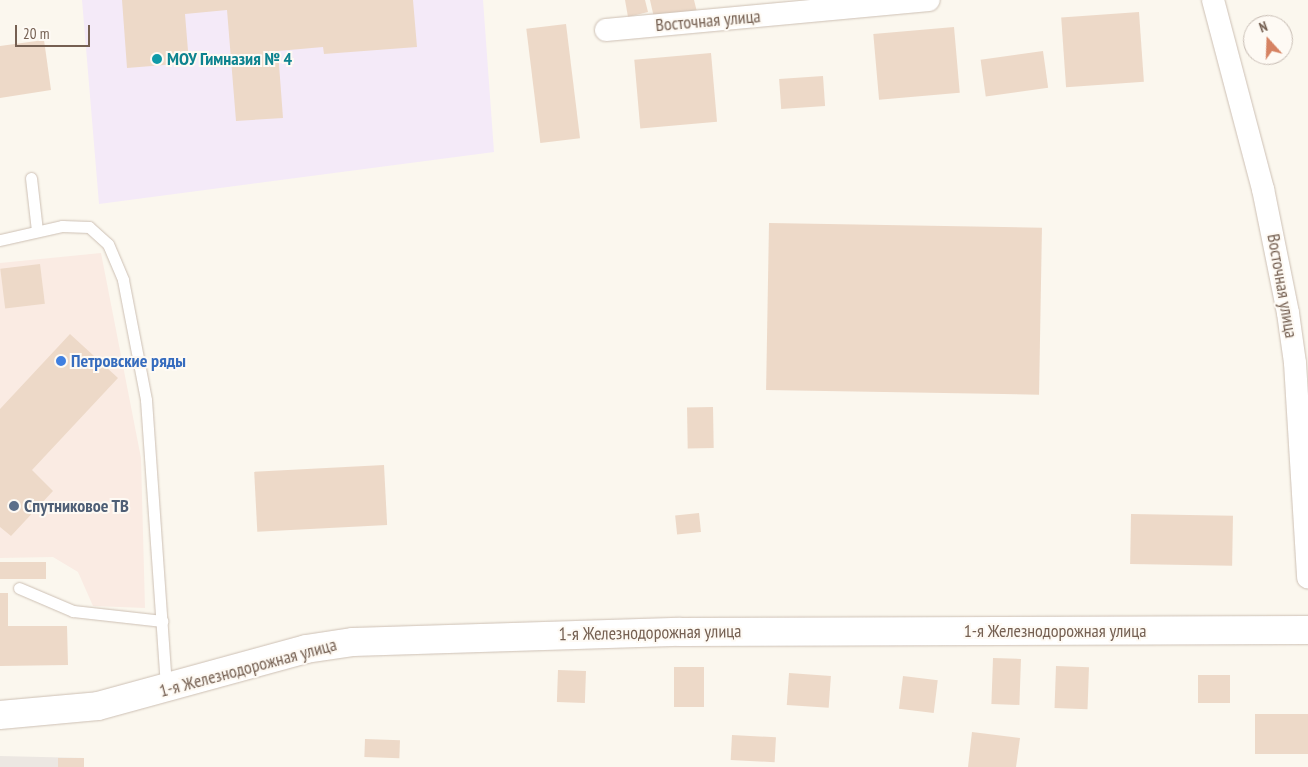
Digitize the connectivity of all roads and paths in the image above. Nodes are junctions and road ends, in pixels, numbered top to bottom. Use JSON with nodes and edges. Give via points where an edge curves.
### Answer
{"nodes":[{"id":1,"x":929,"y":0,"type":"edge"},
{"id":2,"x":1213,"y":0,"type":"edge"},
{"id":3,"x":606,"y":30,"type":"dead end"},
{"id":4,"x":31,"y":178,"type":"dead end"},
{"id":5,"x":37,"y":231,"type":"junction"},
{"id":6,"x":0,"y":240,"type":"edge"},
{"id":7,"x":1308,"y":578,"type":"edge"},
{"id":8,"x":19,"y":588,"type":"dead end"},
{"id":9,"x":162,"y":621,"type":"junction"},
{"id":10,"x":1308,"y":630,"type":"edge"},
{"id":11,"x":167,"y":689,"type":"junction"},
{"id":12,"x":0,"y":716,"type":"edge"}],
"edges":[{"from":1,"to":3,"type":"street","name":"Восточная улица"},
{"from":2,"to":7,"type":"street","name":"Восточная улица","via":[[1263,189],[1288,313],[1295,363]]},
{"from":4,"to":5,"type":"lane"},
{"from":5,"to":6,"type":"lane"},
{"from":5,"to":9,"type":"lane","via":[[62,226],[89,227],[108,244],[124,280],[146,400]]},
{"from":8,"to":9,"type":"lane","via":[[73,611]]},
{"from":9,"to":11,"type":"lane"},
{"from":10,"to":11,"type":"main road","name":"1-я Железнодорожная улица","via":[[680,632],[353,642],[306,650]]},
{"from":11,"to":12,"type":"main road","name":"1-я Железнодорожная улица","via":[[68,710]]}]}
